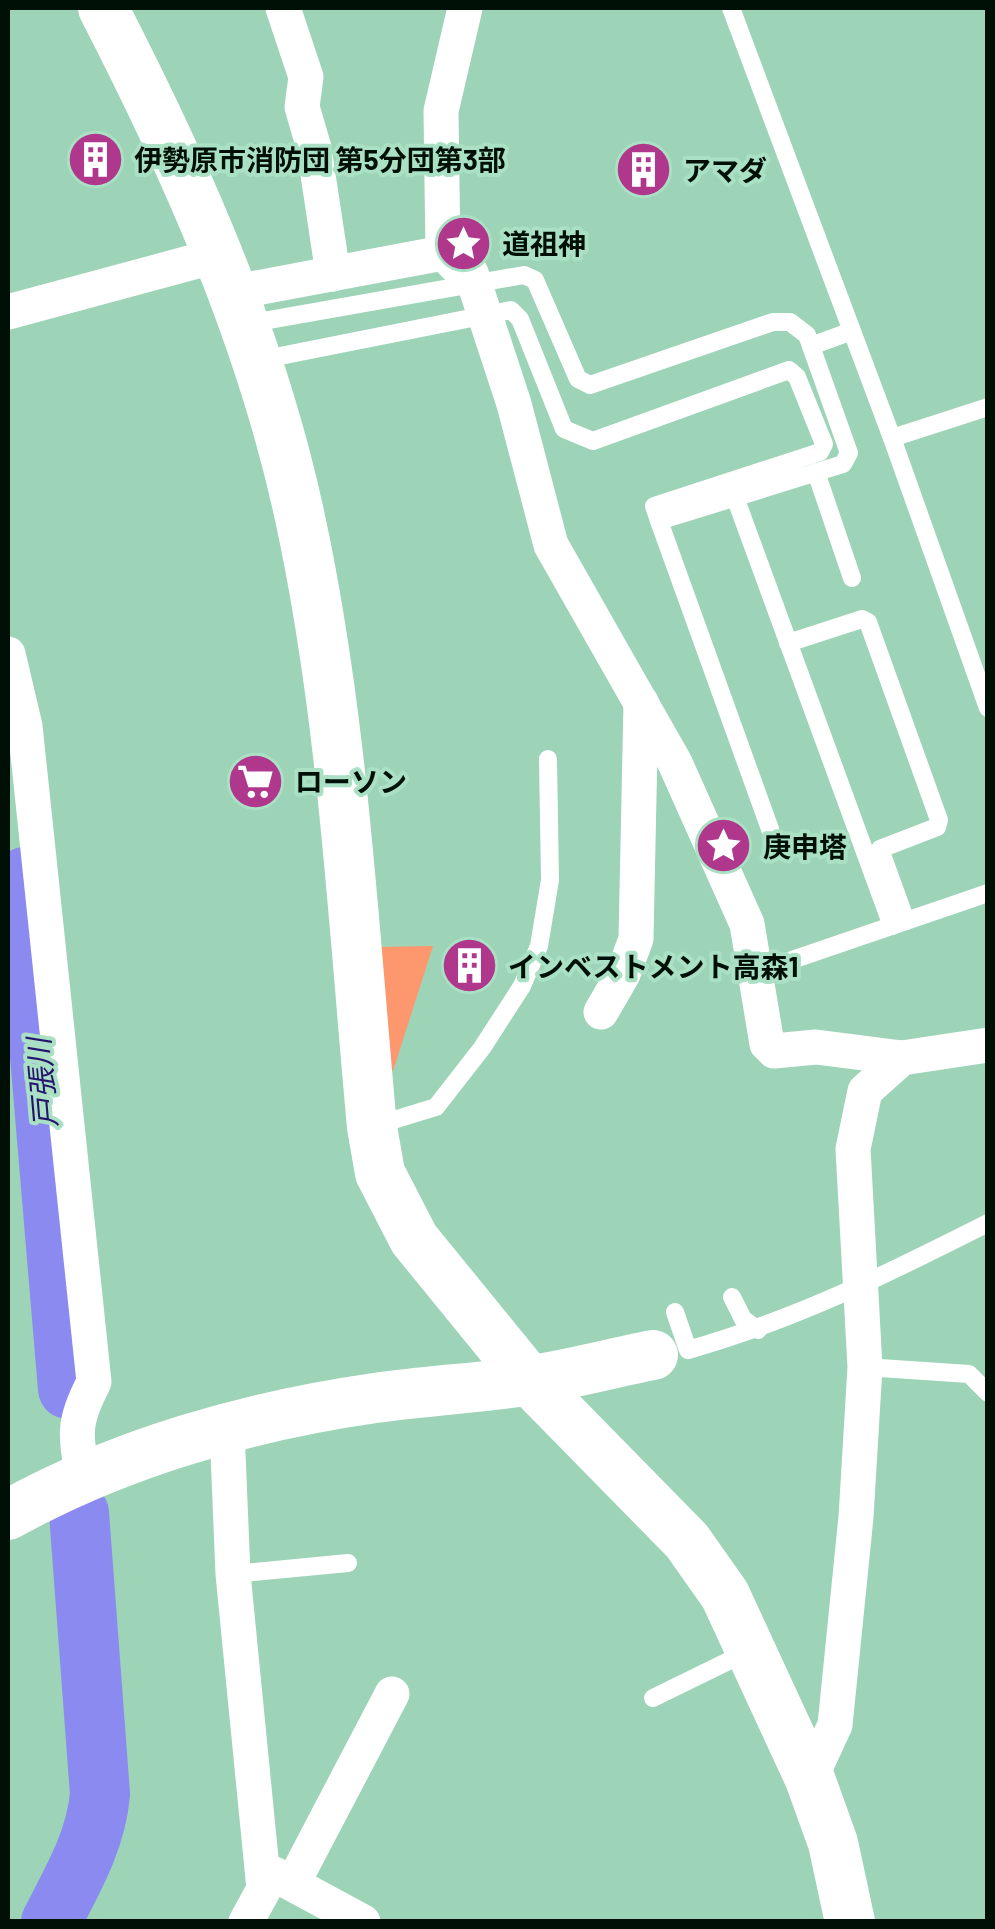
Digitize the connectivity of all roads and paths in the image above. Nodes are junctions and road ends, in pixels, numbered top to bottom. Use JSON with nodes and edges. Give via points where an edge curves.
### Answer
{"nodes":[{"id":1,"x":103,"y":8,"type":"edge"},
{"id":2,"x":283,"y":8,"type":"edge"},
{"id":3,"x":465,"y":8,"type":"edge"},
{"id":4,"x":732,"y":8,"type":"edge"},
{"id":5,"x":444,"y":253,"type":"junction"},
{"id":6,"x":332,"y":274,"type":"junction"},
{"id":7,"x":479,"y":299,"type":"junction"},
{"id":8,"x":239,"y":308,"type":"junction"},
{"id":9,"x":8,"y":312,"type":"edge"},
{"id":10,"x":852,"y":331,"type":"junction"},
{"id":11,"x":811,"y":346,"type":"junction"},
{"id":12,"x":988,"y":407,"type":"edge"},
{"id":13,"x":892,"y":438,"type":"junction"},
{"id":14,"x":816,"y":472,"type":"junction"},
{"id":15,"x":734,"y":498,"type":"junction"},
{"id":16,"x":659,"y":521,"type":"junction"},
{"id":17,"x":852,"y":578,"type":"dead end"},
{"id":18,"x":788,"y":643,"type":"junction"},
{"id":19,"x":8,"y":654,"type":"edge"},
{"id":20,"x":641,"y":701,"type":"junction"},
{"id":21,"x":988,"y":708,"type":"edge"},
{"id":22,"x":548,"y":759,"type":"dead end"},
{"id":23,"x":770,"y":829,"type":"dead end"},
{"id":24,"x":988,"y":893,"type":"edge"},
{"id":25,"x":899,"y":924,"type":"junction"},
{"id":26,"x":757,"y":972,"type":"junction"},
{"id":27,"x":601,"y":1012,"type":"dead end"},
{"id":28,"x":988,"y":1045,"type":"edge"},
{"id":29,"x":902,"y":1058,"type":"junction"},
{"id":30,"x":372,"y":1127,"type":"junction"},
{"id":31,"x":988,"y":1223,"type":"edge"},
{"id":32,"x":862,"y":1288,"type":"junction"},
{"id":33,"x":732,"y":1297,"type":"dead end"},
{"id":34,"x":675,"y":1312,"type":"dead end"},
{"id":35,"x":758,"y":1330,"type":"junction"},
{"id":36,"x":653,"y":1355,"type":"dead end"},
{"id":37,"x":864,"y":1367,"type":"junction"},
{"id":38,"x":530,"y":1380,"type":"junction"},
{"id":39,"x":988,"y":1393,"type":"edge"},
{"id":40,"x":227,"y":1429,"type":"junction"},
{"id":41,"x":83,"y":1477,"type":"junction"},
{"id":42,"x":8,"y":1514,"type":"edge"},
{"id":43,"x":348,"y":1562,"type":"dead end"},
{"id":44,"x":234,"y":1574,"type":"junction"},
{"id":45,"x":752,"y":1650,"type":"junction"},
{"id":46,"x":392,"y":1694,"type":"dead end"},
{"id":47,"x":653,"y":1698,"type":"dead end"},
{"id":48,"x":810,"y":1779,"type":"junction"},
{"id":49,"x":260,"y":1867,"type":"junction"},
{"id":50,"x":293,"y":1883,"type":"junction"},
{"id":51,"x":246,"y":1922,"type":"edge"},
{"id":52,"x":363,"y":1922,"type":"edge"},
{"id":53,"x":850,"y":1922,"type":"edge"}],
"edges":[{"from":1,"to":8,"type":"street","via":[[175,152]]},
{"from":2,"to":6,"type":"street","via":[[306,77],[302,108]]},
{"from":3,"to":5,"type":"street","via":[[440,111]]},
{"from":4,"to":10,"type":"lane"},
{"from":5,"to":6,"type":"street"},
{"from":5,"to":7,"type":"street","via":[[470,273]]},
{"from":6,"to":8,"type":"street"},
{"from":7,"to":8,"type":"lane"},
{"from":7,"to":8,"type":"lane"},
{"from":7,"to":11,"type":"lane","via":[[524,275],[535,280],[578,379],[590,385],[773,322],[790,322]]},
{"from":7,"to":16,"type":"lane","via":[[520,319],[564,429],[593,442],[789,370],[796,377],[824,444],[820,452],[654,506]]},
{"from":7,"to":20,"type":"street","via":[[551,544]]},
{"from":8,"to":9,"type":"street"},
{"from":8,"to":30,"type":"street","via":[[299,510],[329,673]]},
{"from":10,"to":11,"type":"lane"},
{"from":10,"to":13,"type":"lane"},
{"from":11,"to":14,"type":"lane","via":[[848,453],[843,464]]},
{"from":12,"to":13,"type":"lane"},
{"from":13,"to":21,"type":"lane"},
{"from":14,"to":15,"type":"lane"},
{"from":14,"to":17,"type":"lane"},
{"from":15,"to":16,"type":"lane"},
{"from":15,"to":18,"type":"lane"},
{"from":16,"to":23,"type":"lane"},
{"from":18,"to":25,"type":"lane"},
{"from":18,"to":25,"type":"lane","via":[[862,618],[868,622],[939,820],[880,848]]},
{"from":19,"to":41,"type":"street","via":[[26,726],[94,1382],[75,1434]]},
{"from":20,"to":26,"type":"street","via":[[747,924]]},
{"from":20,"to":27,"type":"street","via":[[636,939]]},
{"from":22,"to":30,"type":"lane","via":[[550,880],[539,946],[522,986],[436,1108]]},
{"from":24,"to":25,"type":"lane"},
{"from":25,"to":26,"type":"lane"},
{"from":26,"to":29,"type":"street","via":[[767,1044],[774,1051],[816,1047]]},
{"from":28,"to":29,"type":"street"},
{"from":29,"to":32,"type":"street","via":[[865,1091],[853,1149]]},
{"from":30,"to":38,"type":"street","via":[[380,1173],[414,1238]]},
{"from":31,"to":32,"type":"lane"},
{"from":32,"to":35,"type":"lane"},
{"from":32,"to":37,"type":"street"},
{"from":33,"to":35,"type":"lane"},
{"from":34,"to":35,"type":"lane","via":[[688,1350]]},
{"from":36,"to":38,"type":"street"},
{"from":37,"to":39,"type":"lane","via":[[970,1374]]},
{"from":37,"to":48,"type":"street","via":[[835,1725]]},
{"from":38,"to":40,"type":"street","via":[[372,1399]]},
{"from":38,"to":45,"type":"street","via":[[687,1541]]},
{"from":40,"to":41,"type":"street"},
{"from":40,"to":44,"type":"street"},
{"from":41,"to":42,"type":"street"},
{"from":43,"to":44,"type":"lane"},
{"from":44,"to":49,"type":"street"},
{"from":45,"to":47,"type":"lane"},
{"from":45,"to":48,"type":"street"},
{"from":46,"to":50,"type":"street"},
{"from":48,"to":53,"type":"street","via":[[834,1842]]},
{"from":49,"to":50,"type":"street"},
{"from":49,"to":51,"type":"street","via":[[264,1889]]},
{"from":50,"to":52,"type":"street"}]}
